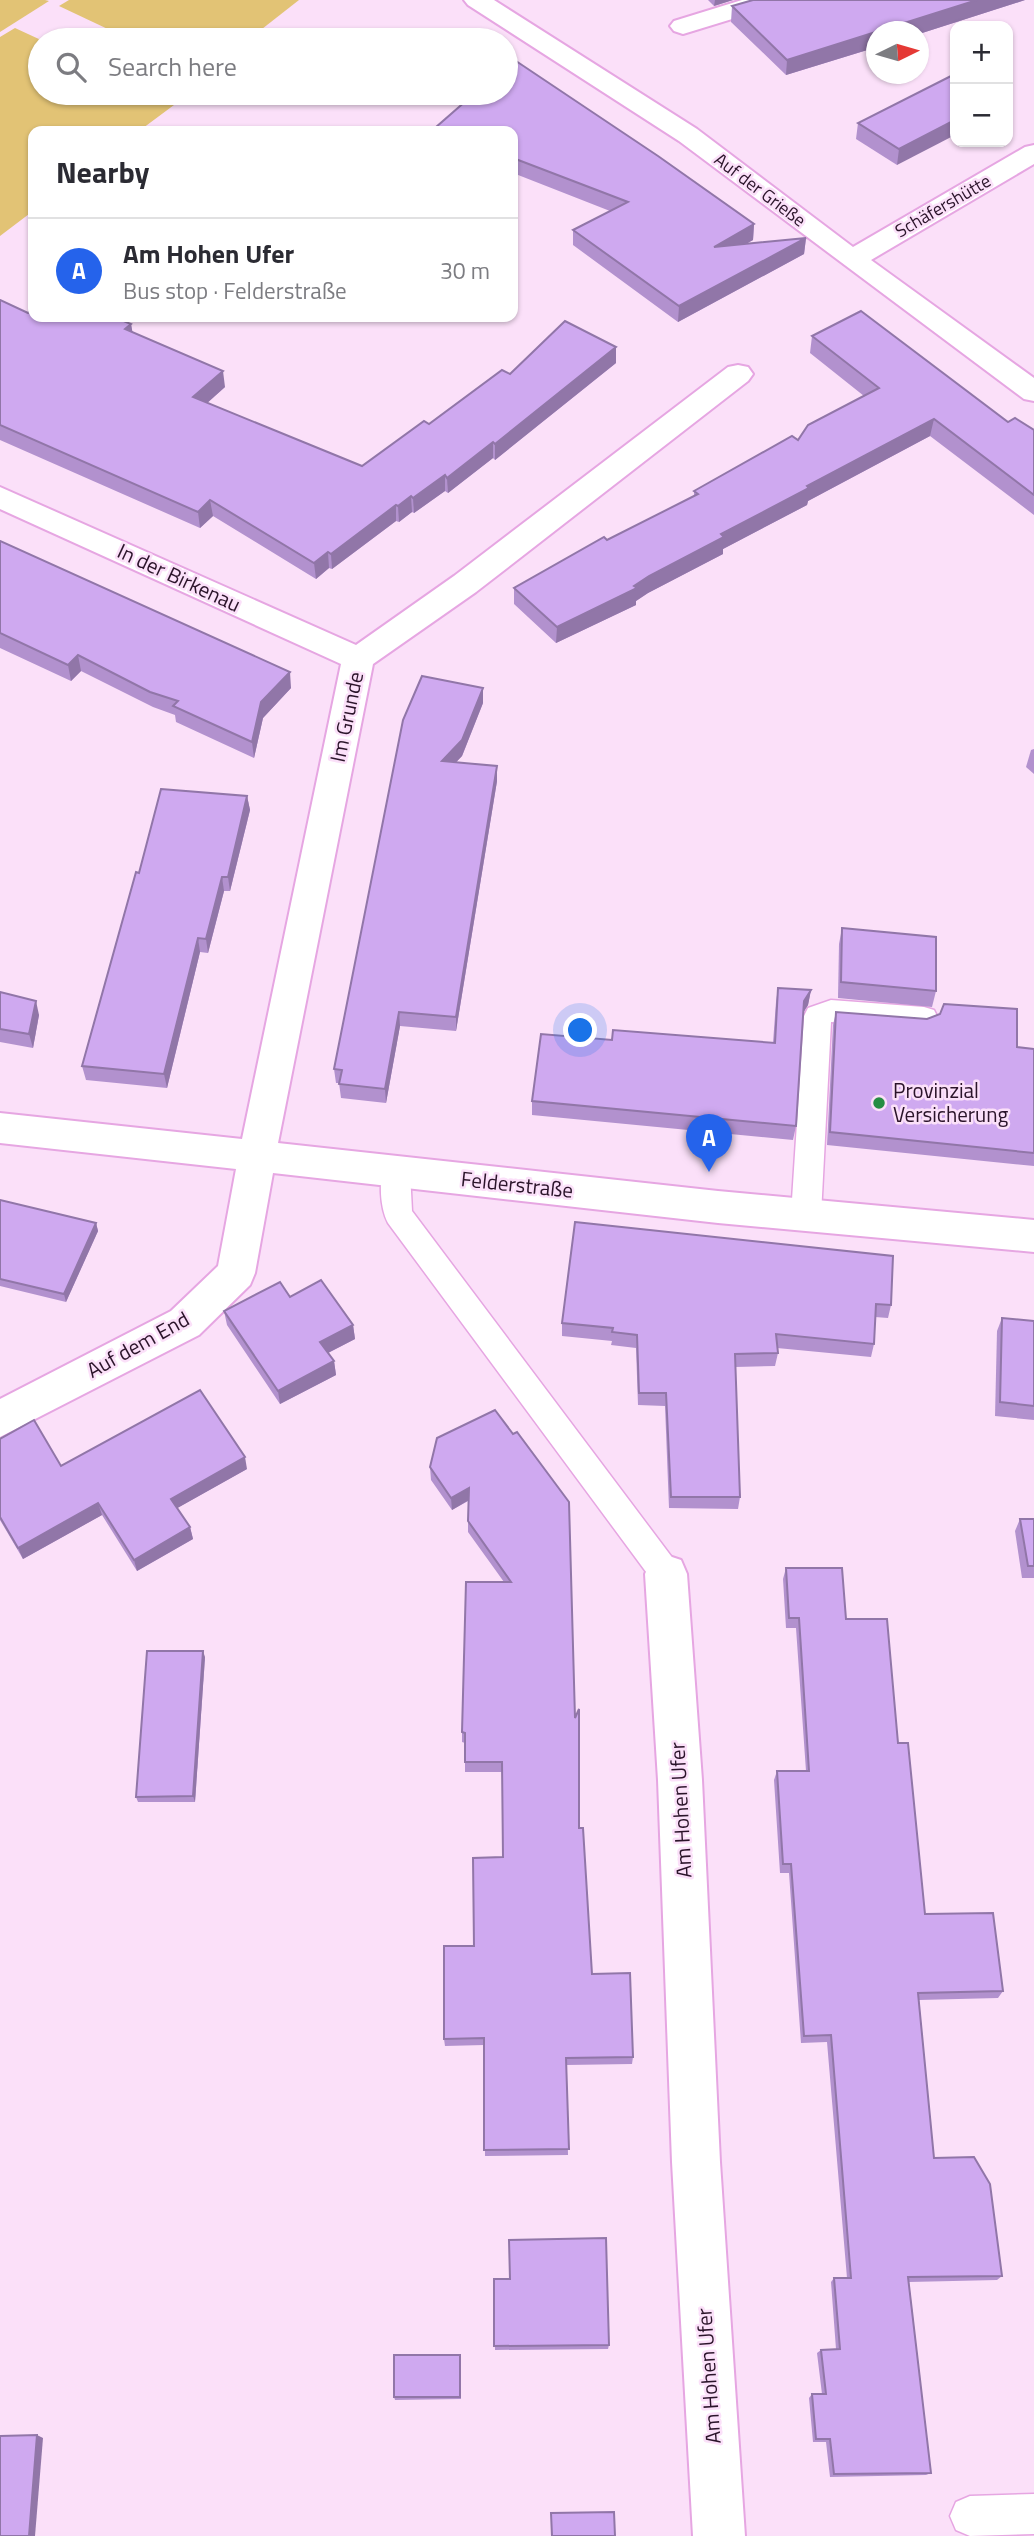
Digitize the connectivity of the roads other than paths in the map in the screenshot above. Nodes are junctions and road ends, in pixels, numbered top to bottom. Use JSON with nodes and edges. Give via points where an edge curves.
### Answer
{"nodes":[{"id":1,"x":477,"y":0,"type":"edge"},
{"id":2,"x":769,"y":0,"type":"edge"},
{"id":3,"x":684,"y":26,"type":"dead end"},
{"id":4,"x":1034,"y":153,"type":"edge"},
{"id":5,"x":852,"y":259,"type":"junction"},
{"id":6,"x":738,"y":374,"type":"dead end"},
{"id":7,"x":1034,"y":392,"type":"edge"},
{"id":8,"x":0,"y":497,"type":"edge"},
{"id":9,"x":358,"y":659,"type":"junction"},
{"id":10,"x":924,"y":1018,"type":"edge"},
{"id":11,"x":0,"y":1128,"type":"edge"},
{"id":12,"x":257,"y":1157,"type":"junction"},
{"id":13,"x":396,"y":1172,"type":"junction"},
{"id":14,"x":806,"y":1215,"type":"junction"},
{"id":15,"x":1034,"y":1236,"type":"edge"},
{"id":16,"x":0,"y":1419,"type":"edge"},
{"id":17,"x":666,"y":1574,"type":"joint"},
{"id":18,"x":1034,"y":2514,"type":"edge"},
{"id":19,"x":970,"y":2516,"type":"dead end"},
{"id":20,"x":719,"y":2536,"type":"edge"}],
"edges":[{"from":1,"to":5,"type":"street","name":"Auf der Grieße","via":[[688,135]]},
{"from":2,"to":3,"type":"street"},
{"from":4,"to":5,"type":"street","name":"Schäfershütte"},
{"from":5,"to":7,"type":"street","name":"Auf der Grieße"},
{"from":6,"to":9,"type":"street","name":"Im Grunde","via":[[465,584]]},
{"from":8,"to":9,"type":"street","name":"In der Birkenau"},
{"from":9,"to":12,"type":"street","name":"Im Grunde"},
{"from":10,"to":14,"type":"lane","via":[[831,1011],[818,1016]]},
{"from":11,"to":12,"type":"street","name":"Felderstraße"},
{"from":12,"to":13,"type":"street","name":"Felderstraße"},
{"from":12,"to":16,"type":"street","name":"Auf dem End","via":[[236,1273],[185,1323]]},
{"from":13,"to":14,"type":"street","name":"Felderstraße"},
{"from":13,"to":17,"type":"lane","name":"Am Hohen Ufer","via":[[398,1214]]},
{"from":14,"to":15,"type":"street","name":"Felderstraße"},
{"from":17,"to":20,"type":"street","name":"Am Hohen Ufer"},
{"from":18,"to":19,"type":"lane"}]}
